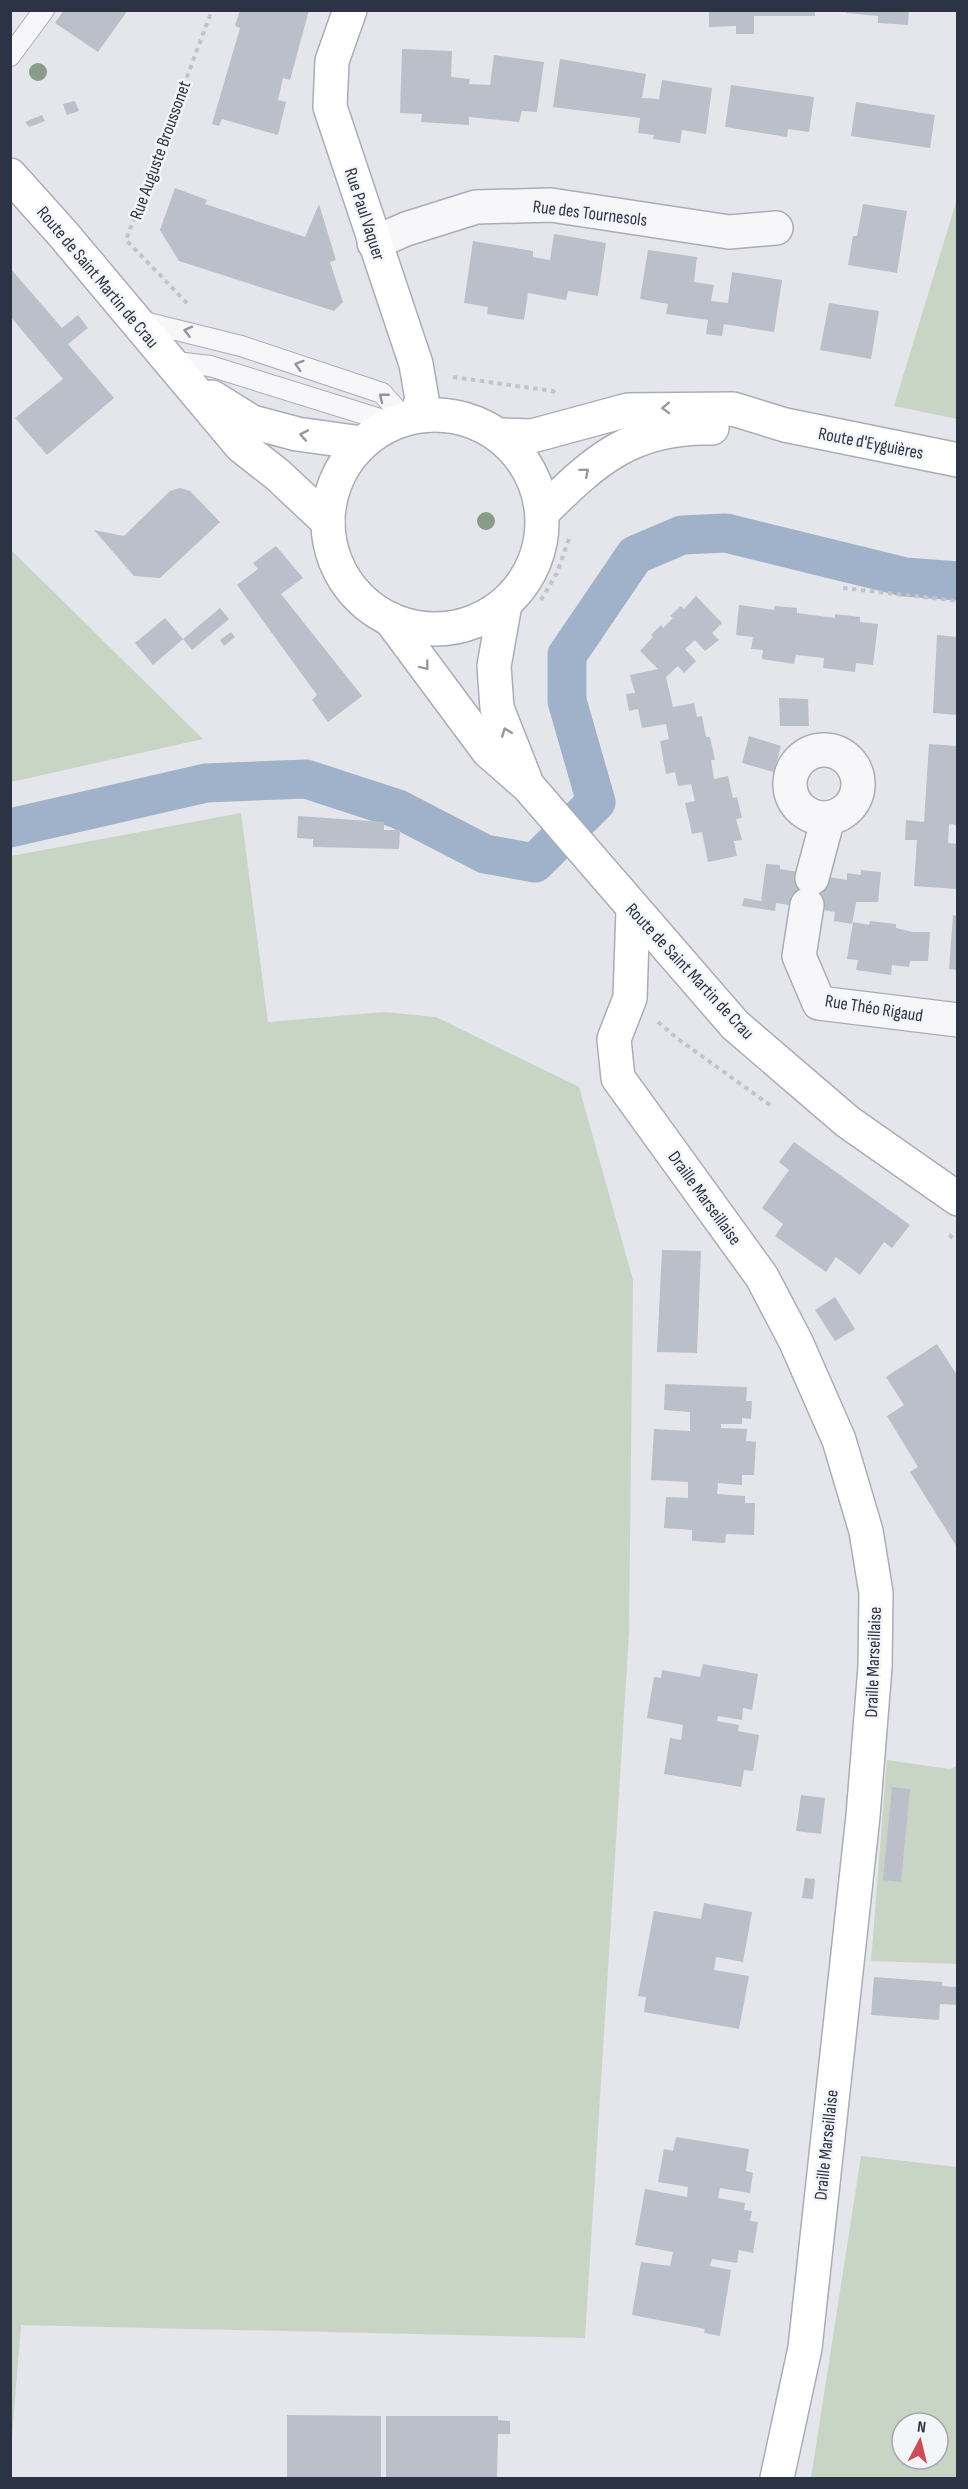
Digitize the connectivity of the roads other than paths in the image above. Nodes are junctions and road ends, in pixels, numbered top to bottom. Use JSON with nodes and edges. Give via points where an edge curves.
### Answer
{"nodes":[{"id":1,"x":44,"y":10,"type":"edge"},
{"id":2,"x":350,"y":10,"type":"edge"},
{"id":3,"x":10,"y":56,"type":"edge"},
{"id":4,"x":10,"y":175,"type":"edge"},
{"id":5,"x":776,"y":228,"type":"dead end"},
{"id":6,"x":374,"y":243,"type":"junction"},
{"id":7,"x":134,"y":319,"type":"junction"},
{"id":8,"x":176,"y":370,"type":"junction"},
{"id":9,"x":405,"y":419,"type":"junction"},
{"id":10,"x":785,"y":425,"type":"junction"},
{"id":11,"x":499,"y":435,"type":"junction"},
{"id":12,"x":362,"y":443,"type":"junction"},
{"id":13,"x":957,"y":460,"type":"edge"},
{"id":14,"x":543,"y":512,"type":"junction"},
{"id":15,"x":328,"y":522,"type":"junction"},
{"id":16,"x":505,"y":604,"type":"junction"},
{"id":17,"x":390,"y":619,"type":"junction"},
{"id":18,"x":533,"y":793,"type":"junction"},
{"id":19,"x":828,"y":818,"type":"dead end"},
{"id":20,"x":633,"y":910,"type":"junction"},
{"id":21,"x":957,"y":1020,"type":"edge"},
{"id":22,"x":957,"y":1199,"type":"edge"},
{"id":23,"x":777,"y":2478,"type":"edge"}],
"edges":[{"from":1,"to":3,"type":"lane"},
{"from":2,"to":6,"type":"main road","name":"Rue Paul Vaquer","via":[[332,61],[330,107]]},
{"from":4,"to":7,"type":"main road","name":"Route de Saint Martin de Crau"},
{"from":5,"to":6,"type":"street","name":"Rue des Tournesols","via":[[729,232],[551,205],[476,207]]},
{"from":6,"to":9,"type":"main road","name":"Rue Paul Vaquer","via":[[416,364],[422,399]]},
{"from":7,"to":8,"type":"main road","name":"Route de Saint Martin de Crau"},
{"from":9,"to":7,"type":"lane","one_way":true,"via":[[382,393],[241,346]]},
{"from":8,"to":9,"type":"lane","via":[[210,366]]},
{"from":12,"to":8,"type":"main road","name":"Route de Saint Martin de Crau","one_way":true,"via":[[297,434],[252,422]]},
{"from":8,"to":15,"type":"main road","name":"Route de Saint Martin de Crau","via":[[241,446]]},
{"from":9,"to":11,"type":"main road","via":[[445,415],[474,422]]},
{"from":9,"to":12,"type":"main road"},
{"from":10,"to":11,"type":"main road","name":"Route d'Eyguières","one_way":true,"via":[[733,409],[677,408],[628,410],[532,436]]},
{"from":10,"to":13,"type":"main road","name":"Route d'Eyguières"},
{"from":14,"to":10,"type":"main road","name":"Route d'Eyguières","one_way":true,"via":[[588,468],[640,437],[688,427]]},
{"from":11,"to":14,"type":"main road","via":[[521,456],[536,482]]},
{"from":12,"to":15,"type":"main road","via":[[344,466],[332,493]]},
{"from":14,"to":16,"type":"main road","via":[[540,546],[532,568]]},
{"from":15,"to":17,"type":"main road","via":[[332,552],[345,579],[365,603]]},
{"from":16,"to":17,"type":"main road","via":[[479,620],[450,628],[419,628]]},
{"from":18,"to":16,"type":"main road","name":"Route de Saint Martin de Crau","one_way":true,"via":[[497,708],[494,666]]},
{"from":17,"to":18,"type":"main road","name":"Route de Saint Martin de Crau","one_way":true,"via":[[488,751]]},
{"from":18,"to":20,"type":"main road","name":"Route de Saint Martin de Crau"},
{"from":19,"to":21,"type":"street","name":"Rue Théo Rigaud","via":[[809,891],[799,956],[819,1003]]},
{"from":20,"to":22,"type":"main road","name":"Route de Saint Martin de Crau","via":[[735,1025],[848,1122]]},
{"from":20,"to":23,"type":"main road","name":"Draille Marseillaise","via":[[630,998],[614,1039],[618,1078],[762,1276],[796,1342],[839,1440],[866,1531],[876,1593],[875,1667],[863,1816],[805,2348]]}]}
